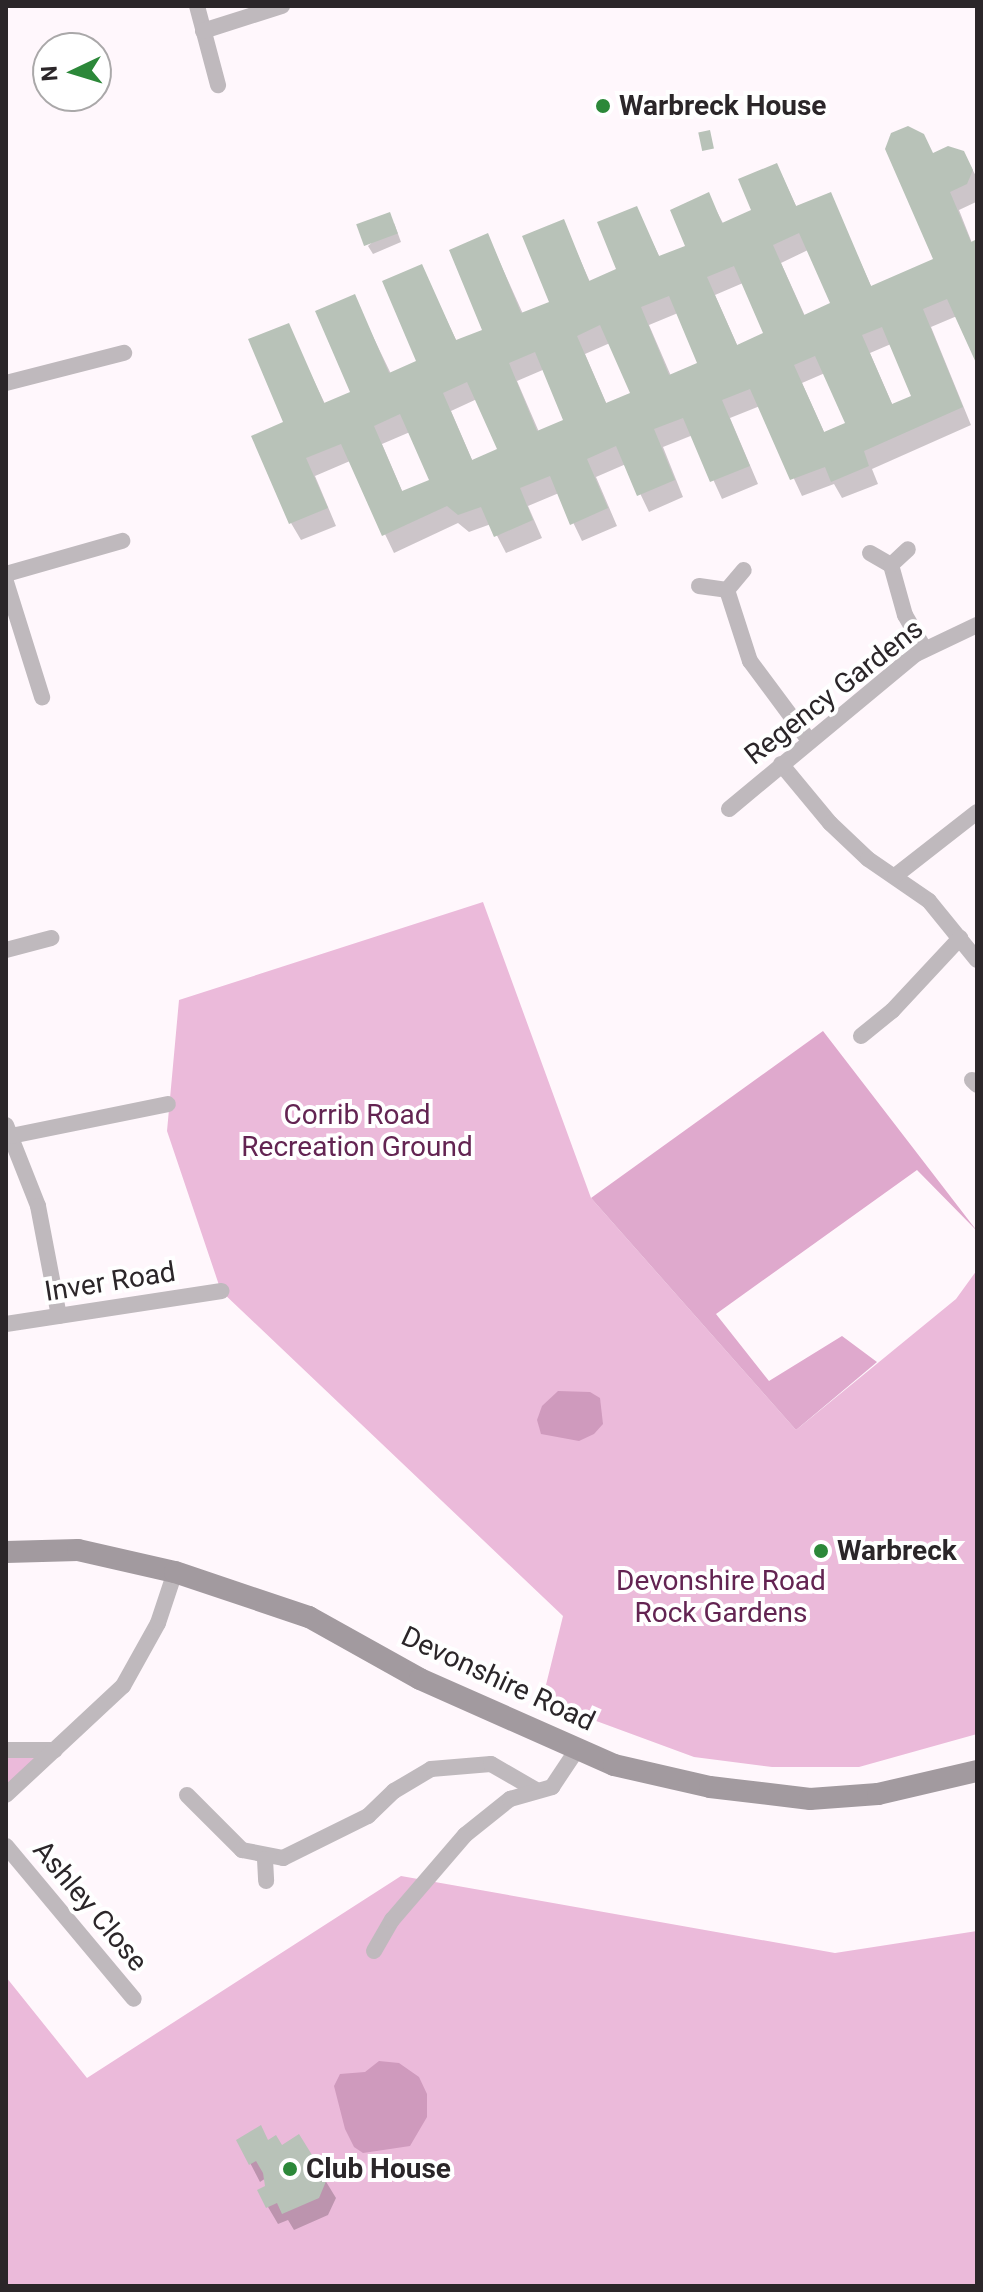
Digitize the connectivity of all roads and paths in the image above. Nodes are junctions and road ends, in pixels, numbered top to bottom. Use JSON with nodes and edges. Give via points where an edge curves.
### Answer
{"nodes":[{"id":1,"x":197,"y":6,"type":"edge"},
{"id":2,"x":282,"y":6,"type":"edge"},
{"id":3,"x":203,"y":31,"type":"junction"},
{"id":4,"x":218,"y":85,"type":"dead end"},
{"id":5,"x":124,"y":353,"type":"dead end"},
{"id":6,"x":6,"y":383,"type":"edge"},
{"id":7,"x":122,"y":541,"type":"dead end"},
{"id":8,"x":908,"y":549,"type":"dead end"},
{"id":9,"x":870,"y":553,"type":"dead end"},
{"id":10,"x":891,"y":565,"type":"junction"},
{"id":11,"x":744,"y":570,"type":"dead end"},
{"id":12,"x":6,"y":574,"type":"edge"},
{"id":13,"x":6,"y":582,"type":"edge"},
{"id":14,"x":699,"y":586,"type":"dead end"},
{"id":15,"x":727,"y":590,"type":"junction"},
{"id":16,"x":977,"y":625,"type":"edge"},
{"id":17,"x":924,"y":648,"type":"junction"},
{"id":18,"x":42,"y":697,"type":"dead end"},
{"id":19,"x":808,"y":739,"type":"junction"},
{"id":20,"x":781,"y":764,"type":"junction"},
{"id":21,"x":729,"y":809,"type":"dead end"},
{"id":22,"x":977,"y":812,"type":"edge"},
{"id":23,"x":895,"y":876,"type":"junction"},
{"id":24,"x":51,"y":938,"type":"dead end"},
{"id":25,"x":960,"y":938,"type":"junction"},
{"id":26,"x":6,"y":950,"type":"edge"},
{"id":27,"x":977,"y":960,"type":"edge"},
{"id":28,"x":861,"y":1036,"type":"dead end"},
{"id":29,"x":168,"y":1104,"type":"dead end"},
{"id":30,"x":8,"y":1130,"type":"edge"},
{"id":31,"x":221,"y":1291,"type":"dead end"},
{"id":32,"x":59,"y":1316,"type":"junction"},
{"id":33,"x":6,"y":1324,"type":"edge"},
{"id":34,"x":6,"y":1552,"type":"edge"},
{"id":35,"x":175,"y":1572,"type":"junction"},
{"id":36,"x":6,"y":1750,"type":"edge"},
{"id":37,"x":55,"y":1750,"type":"junction"},
{"id":38,"x":576,"y":1751,"type":"junction"},
{"id":39,"x":977,"y":1771,"type":"edge"},
{"id":40,"x":536,"y":1790,"type":"junction"},
{"id":41,"x":6,"y":1795,"type":"edge"},
{"id":42,"x":187,"y":1795,"type":"dead end"},
{"id":43,"x":6,"y":1846,"type":"edge"},
{"id":44,"x":265,"y":1859,"type":"junction"},
{"id":45,"x":266,"y":1881,"type":"dead end"},
{"id":46,"x":374,"y":1951,"type":"dead end"},
{"id":47,"x":134,"y":1999,"type":"dead end"}],
"edges":[{"from":1,"to":3,"type":"street"},
{"from":2,"to":3,"type":"street"},
{"from":3,"to":4,"type":"street"},
{"from":5,"to":6,"type":"street"},
{"from":7,"to":12,"type":"street"},
{"from":8,"to":10,"type":"street"},
{"from":9,"to":10,"type":"street"},
{"from":10,"to":17,"type":"street","via":[[905,615]]},
{"from":11,"to":15,"type":"street"},
{"from":13,"to":18,"type":"street"},
{"from":14,"to":15,"type":"street"},
{"from":15,"to":19,"type":"street","via":[[757,674]]},
{"from":16,"to":17,"type":"street","name":"Regency Gardens"},
{"from":17,"to":19,"type":"street","name":"Regency Gardens"},
{"from":19,"to":20,"type":"street","name":"Regency Gardens"},
{"from":20,"to":21,"type":"street","name":"Regency Gardens"},
{"from":20,"to":23,"type":"street","via":[[830,823]]},
{"from":22,"to":23,"type":"street"},
{"from":23,"to":25,"type":"street","via":[[929,901]]},
{"from":24,"to":26,"type":"street"},
{"from":25,"to":27,"type":"street"},
{"from":25,"to":28,"type":"street","via":[[892,1011]]},
{"from":29,"to":30,"type":"street"},
{"from":30,"to":32,"type":"street","via":[[38,1206]]},
{"from":31,"to":32,"type":"street","name":"Inver Road"},
{"from":32,"to":33,"type":"street","name":"Inver Road"},
{"from":34,"to":35,"type":"main road","name":"Devonshire Road","via":[[78,1550]]},
{"from":35,"to":37,"type":"street","via":[[158,1623],[123,1686]]},
{"from":35,"to":38,"type":"main road","name":"Devonshire Road","via":[[309,1617],[420,1679]]},
{"from":36,"to":37,"type":"street"},
{"from":37,"to":41,"type":"street"},
{"from":38,"to":39,"type":"main road","name":"Devonshire Road","via":[[710,1787],[810,1799],[878,1794]]},
{"from":38,"to":40,"type":"street","via":[[562,1778]]},
{"from":40,"to":44,"type":"street","via":[[491,1764],[431,1769],[323,1842],[283,1858]]},
{"from":40,"to":46,"type":"street","via":[[510,1799],[465,1835],[392,1920]]},
{"from":42,"to":44,"type":"street","via":[[242,1850]]},
{"from":43,"to":47,"type":"street","name":"Ashley Close"},
{"from":44,"to":45,"type":"street"}]}
